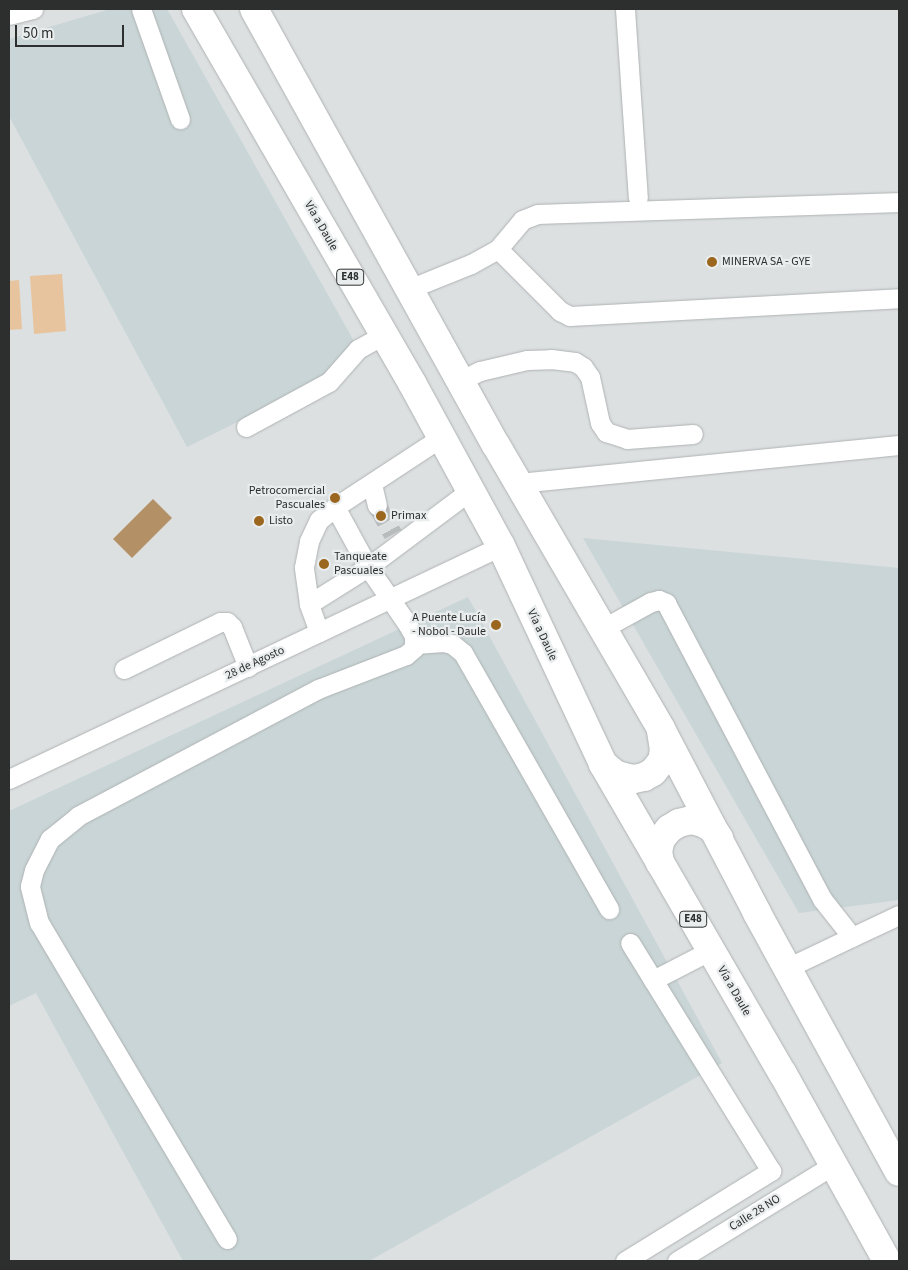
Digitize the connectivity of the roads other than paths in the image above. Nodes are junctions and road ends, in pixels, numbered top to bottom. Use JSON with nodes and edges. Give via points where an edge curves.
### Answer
{"nodes":[{"id":1,"x":33,"y":9,"type":"edge"},
{"id":2,"x":141,"y":9,"type":"edge"},
{"id":3,"x":196,"y":9,"type":"edge"},
{"id":4,"x":254,"y":9,"type":"edge"},
{"id":5,"x":625,"y":9,"type":"edge"},
{"id":6,"x":9,"y":15,"type":"edge"},
{"id":7,"x":180,"y":119,"type":"dead end"},
{"id":8,"x":638,"y":198,"type":"dead end"},
{"id":9,"x":899,"y":202,"type":"edge"},
{"id":10,"x":498,"y":249,"type":"junction"},
{"id":11,"x":409,"y":289,"type":"junction"},
{"id":12,"x":899,"y":298,"type":"edge"},
{"id":13,"x":383,"y":335,"type":"junction"},
{"id":14,"x":460,"y":381,"type":"junction"},
{"id":15,"x":246,"y":427,"type":"dead end"},
{"id":16,"x":693,"y":434,"type":"dead end"},
{"id":17,"x":440,"y":438,"type":"junction"},
{"id":18,"x":899,"y":445,"type":"edge"},
{"id":19,"x":518,"y":483,"type":"junction"},
{"id":20,"x":372,"y":484,"type":"junction"},
{"id":21,"x":471,"y":490,"type":"junction"},
{"id":22,"x":377,"y":505,"type":"tunnel mouth"},
{"id":23,"x":335,"y":507,"type":"junction"},
{"id":24,"x":501,"y":546,"type":"junction"},
{"id":25,"x":368,"y":567,"type":"junction"},
{"id":26,"x":390,"y":600,"type":"junction"},
{"id":27,"x":309,"y":604,"type":"junction"},
{"id":28,"x":602,"y":629,"type":"junction"},
{"id":29,"x":319,"y":632,"type":"junction"},
{"id":30,"x":416,"y":644,"type":"junction"},
{"id":31,"x":248,"y":667,"type":"junction"},
{"id":32,"x":124,"y":670,"type":"dead end"},
{"id":33,"x":661,"y":729,"type":"junction"},
{"id":34,"x":603,"y":764,"type":"junction"},
{"id":35,"x":9,"y":779,"type":"edge"},
{"id":36,"x":720,"y":840,"type":"junction"},
{"id":37,"x":660,"y":863,"type":"junction"},
{"id":38,"x":609,"y":909,"type":"dead end"},
{"id":39,"x":899,"y":915,"type":"edge"},
{"id":40,"x":852,"y":937,"type":"junction"},
{"id":41,"x":630,"y":943,"type":"dead end"},
{"id":42,"x":710,"y":950,"type":"junction"},
{"id":43,"x":787,"y":968,"type":"junction"},
{"id":44,"x":653,"y":980,"type":"junction"},
{"id":45,"x":833,"y":1165,"type":"junction"},
{"id":46,"x":771,"y":1171,"type":"junction"},
{"id":47,"x":899,"y":1172,"type":"edge"},
{"id":48,"x":785,"y":1194,"type":"junction"},
{"id":49,"x":226,"y":1239,"type":"dead end"},
{"id":50,"x":625,"y":1261,"type":"edge"},
{"id":51,"x":677,"y":1261,"type":"edge"},
{"id":52,"x":887,"y":1261,"type":"edge"}],
"edges":[{"from":1,"to":6,"type":"street"},
{"from":2,"to":7,"type":"street"},
{"from":3,"to":13,"type":"highway","name":"Vía a Daule","number":"E48"},
{"from":4,"to":11,"type":"highway"},
{"from":5,"to":8,"type":"street"},
{"from":9,"to":10,"type":"street","via":[[538,214],[522,220]]},
{"from":10,"to":11,"type":"street","via":[[471,264]]},
{"from":10,"to":12,"type":"street","via":[[560,311],[570,316]]},
{"from":11,"to":14,"type":"highway"},
{"from":13,"to":15,"type":"street","via":[[358,349],[329,382]]},
{"from":13,"to":17,"type":"highway","name":"Vía a Daule","number":"E48"},
{"from":14,"to":16,"type":"street","via":[[480,371],[527,360],[575,362],[583,366],[590,377],[600,423],[606,432],[627,439]]},
{"from":14,"to":19,"type":"highway"},
{"from":17,"to":20,"type":"street"},
{"from":17,"to":21,"type":"highway","name":"Vía a Daule","number":"E48"},
{"from":18,"to":19,"type":"street"},
{"from":19,"to":28,"type":"highway"},
{"from":20,"to":22,"type":"street"},
{"from":20,"to":23,"type":"street"},
{"from":21,"to":24,"type":"highway","name":"Vía a Daule","number":"E48"},
{"from":21,"to":25,"type":"street","via":[[397,538]]},
{"from":23,"to":25,"type":"street"},
{"from":23,"to":27,"type":"street","via":[[319,520],[309,541],[304,567]]},
{"from":24,"to":26,"type":"street","name":"28 de Agosto"},
{"from":24,"to":34,"type":"highway","name":"Vía a Daule","number":"E48"},
{"from":25,"to":26,"type":"street"},
{"from":25,"to":27,"type":"street"},
{"from":26,"to":29,"type":"street","name":"28 de Agosto"},
{"from":26,"to":30,"type":"street","via":[[408,625]]},
{"from":27,"to":29,"type":"street"},
{"from":28,"to":33,"type":"highway"},
{"from":28,"to":40,"type":"street","via":[[651,602],[659,600],[671,609],[817,891]]},
{"from":29,"to":31,"type":"street","name":"28 de Agosto"},
{"from":30,"to":38,"type":"street","via":[[452,644],[463,653]]},
{"from":30,"to":49,"type":"street","via":[[406,655],[318,689],[78,816],[50,839],[34,870],[30,886],[39,923]]},
{"from":31,"to":32,"type":"street","via":[[232,626],[220,622]]},
{"from":31,"to":35,"type":"street","name":"28 de Agosto"},
{"from":33,"to":34,"type":"highway","via":[[664,750],[662,760],[653,772],[644,777],[624,778]]},
{"from":33,"to":36,"type":"highway"},
{"from":34,"to":37,"type":"highway","name":"Vía a Daule","number":"E48"},
{"from":36,"to":37,"type":"highway","via":[[703,823],[691,820],[679,823],[661,839],[658,850]]},
{"from":36,"to":43,"type":"highway"},
{"from":37,"to":42,"type":"highway","name":"Vía a Daule","number":"E48"},
{"from":39,"to":40,"type":"street"},
{"from":40,"to":43,"type":"street"},
{"from":41,"to":44,"type":"street"},
{"from":42,"to":44,"type":"street"},
{"from":42,"to":45,"type":"highway","name":"Vía a Daule","number":"E48"},
{"from":43,"to":47,"type":"highway"},
{"from":44,"to":46,"type":"street"},
{"from":45,"to":48,"type":"street","name":"Calle 28 NO"},
{"from":45,"to":52,"type":"highway","name":"Vía a Daule","number":"E48"},
{"from":46,"to":48,"type":"street"},
{"from":46,"to":50,"type":"street"},
{"from":48,"to":51,"type":"street","name":"Calle 28 NO"}]}
